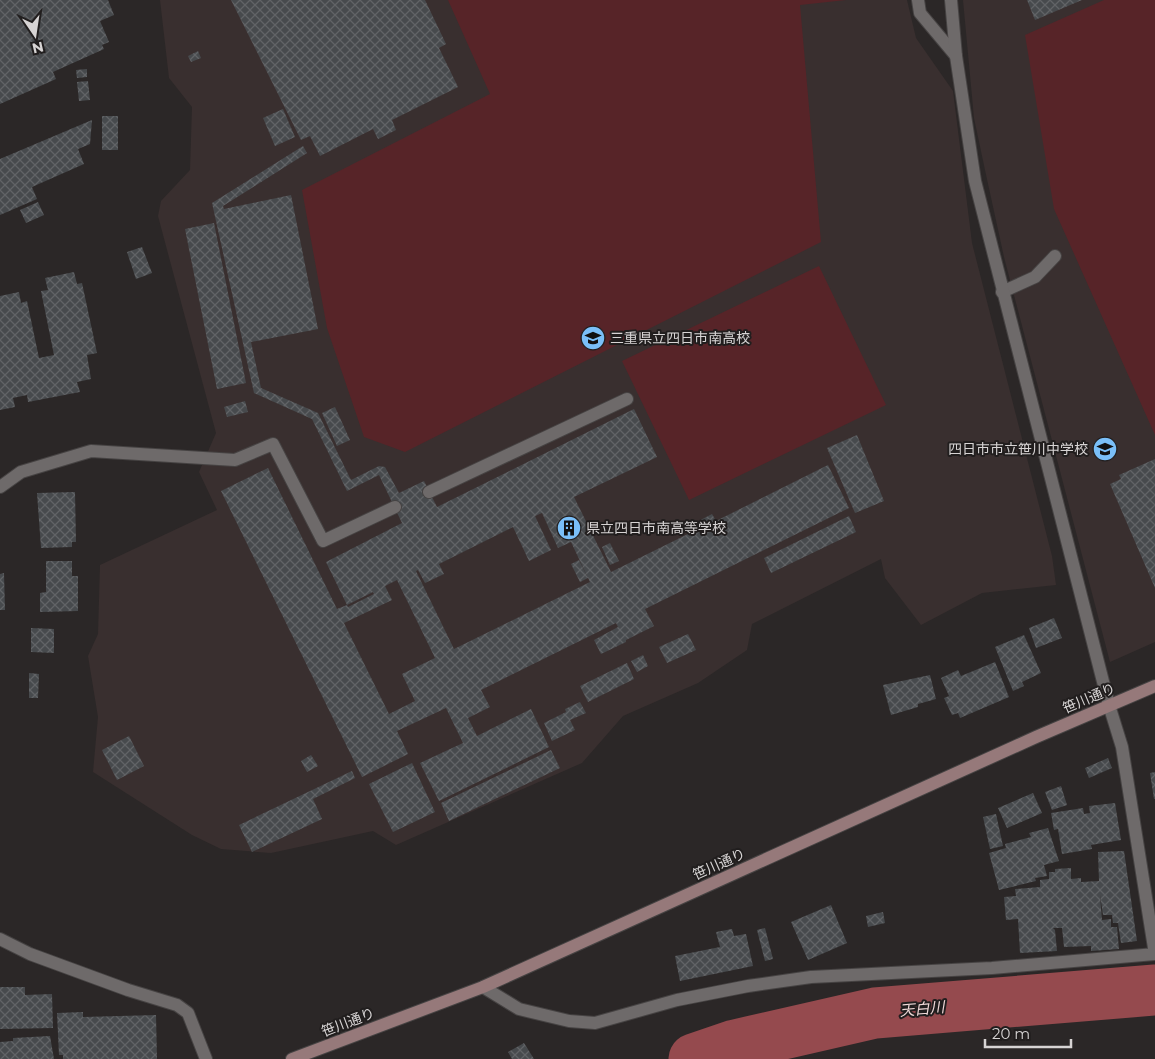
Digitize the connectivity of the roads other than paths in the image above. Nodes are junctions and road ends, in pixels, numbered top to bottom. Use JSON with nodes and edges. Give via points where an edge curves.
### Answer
{"nodes":[{"id":1,"x":918,"y":0,"type":"edge"},
{"id":2,"x":952,"y":0,"type":"edge"},
{"id":3,"x":956,"y":56,"type":"junction"},
{"id":4,"x":1055,"y":256,"type":"dead end"},
{"id":5,"x":1002,"y":292,"type":"junction"},
{"id":6,"x":627,"y":399,"type":"dead end"},
{"id":7,"x":0,"y":487,"type":"edge"},
{"id":8,"x":429,"y":492,"type":"dead end"},
{"id":9,"x":395,"y":508,"type":"dead end"},
{"id":10,"x":1155,"y":686,"type":"edge"},
{"id":11,"x":1109,"y":706,"type":"junction"},
{"id":12,"x":0,"y":939,"type":"edge"},
{"id":13,"x":1155,"y":954,"type":"edge"},
{"id":14,"x":483,"y":986,"type":"junction"},
{"id":15,"x":206,"y":1059,"type":"edge"},
{"id":16,"x":292,"y":1059,"type":"edge"}],
"edges":[{"from":1,"to":3,"type":"street","via":[[920,12]]},
{"from":2,"to":3,"type":"street"},
{"from":3,"to":5,"type":"street","via":[[975,181]]},
{"from":4,"to":5,"type":"street","via":[[1036,277]]},
{"from":5,"to":11,"type":"street"},
{"from":6,"to":8,"type":"street"},
{"from":7,"to":9,"type":"street","via":[[21,472],[91,451],[235,460],[273,444],[323,541]]},
{"from":10,"to":11,"type":"street","name":"笹川通り"},
{"from":11,"to":13,"type":"street","via":[[1122,747]]},
{"from":11,"to":14,"type":"street","name":"笹川通り"},
{"from":12,"to":15,"type":"street","via":[[30,954],[177,1005],[188,1013]]},
{"from":13,"to":14,"type":"street","via":[[992,968],[811,977],[677,1000],[595,1023],[569,1021],[519,1009]]},
{"from":14,"to":16,"type":"street","name":"笹川通り"}]}
